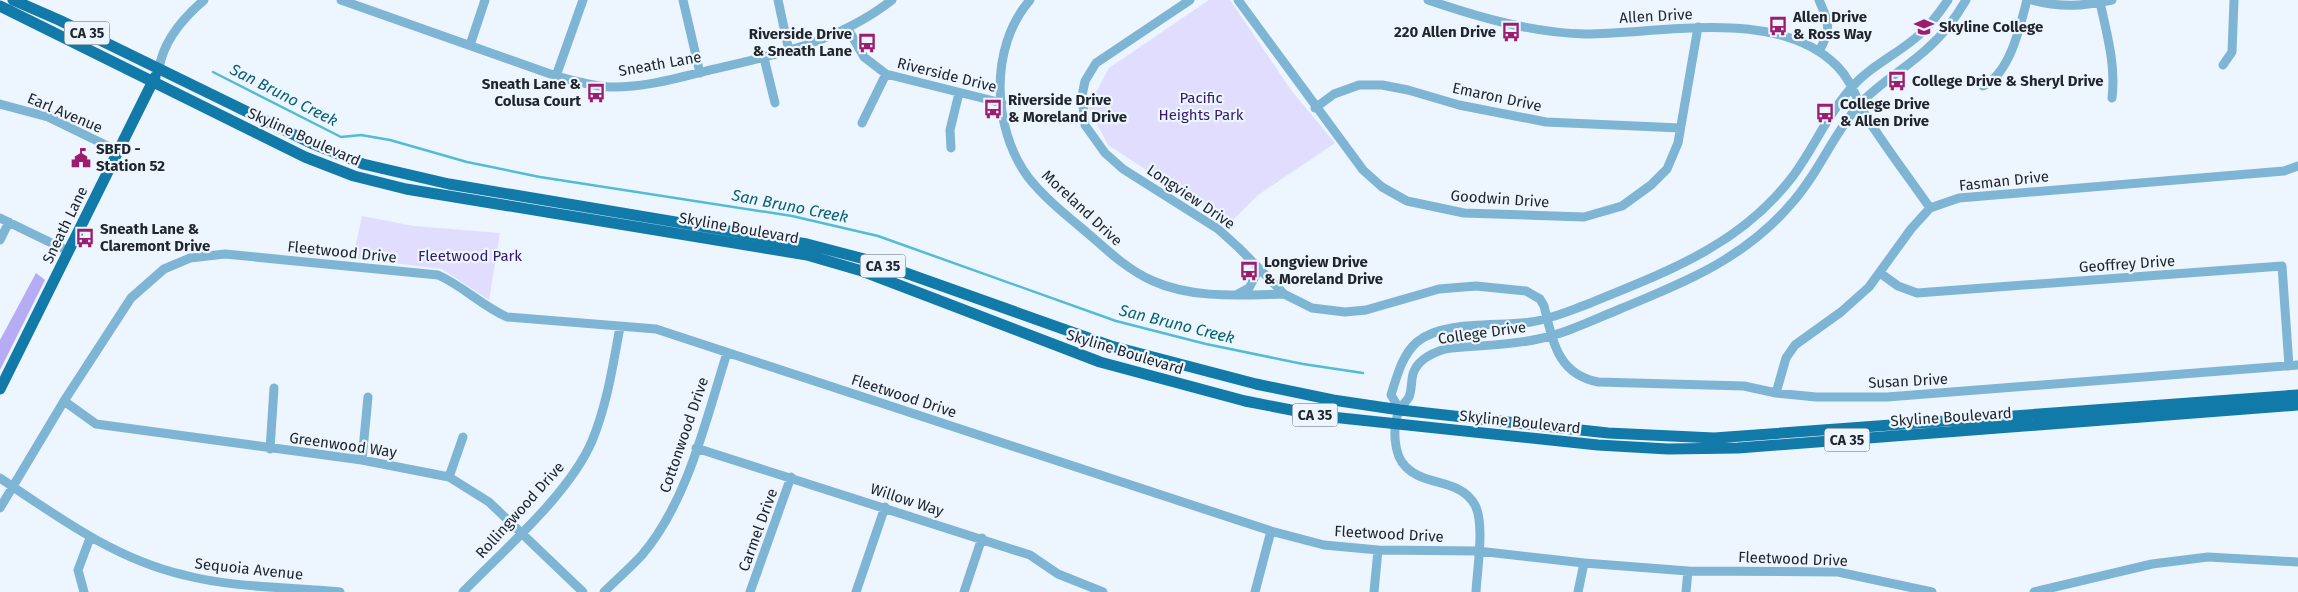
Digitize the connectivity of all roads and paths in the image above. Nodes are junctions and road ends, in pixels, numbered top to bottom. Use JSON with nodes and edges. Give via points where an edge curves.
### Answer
{"nodes":[{"id":1,"x":13,"y":0,"type":"edge"},
{"id":2,"x":204,"y":0,"type":"edge"},
{"id":3,"x":341,"y":0,"type":"edge"},
{"id":4,"x":485,"y":0,"type":"edge"},
{"id":5,"x":583,"y":0,"type":"edge"},
{"id":6,"x":683,"y":0,"type":"edge"},
{"id":7,"x":778,"y":0,"type":"edge"},
{"id":8,"x":1030,"y":0,"type":"edge"},
{"id":9,"x":1190,"y":0,"type":"edge"},
{"id":10,"x":1238,"y":0,"type":"edge"},
{"id":11,"x":1428,"y":0,"type":"edge"},
{"id":12,"x":1819,"y":0,"type":"edge"},
{"id":13,"x":1948,"y":0,"type":"edge"},
{"id":14,"x":1966,"y":0,"type":"edge"},
{"id":15,"x":2027,"y":0,"type":"edge"},
{"id":16,"x":2032,"y":0,"type":"edge"},
{"id":17,"x":2112,"y":0,"type":"edge"},
{"id":18,"x":2234,"y":0,"type":"edge"},
{"id":19,"x":886,"y":2,"type":"edge"},
{"id":20,"x":2100,"y":2,"type":"junction"},
{"id":21,"x":0,"y":6,"type":"edge"},
{"id":22,"x":1698,"y":27,"type":"junction"},
{"id":23,"x":848,"y":29,"type":"junction"},
{"id":24,"x":470,"y":45,"type":"junction"},
{"id":25,"x":789,"y":51,"type":"junction"},
{"id":26,"x":1819,"y":51,"type":"junction"},
{"id":27,"x":764,"y":58,"type":"junction"},
{"id":28,"x":2223,"y":65,"type":"dead end"},
{"id":29,"x":159,"y":69,"type":"junction"},
{"id":30,"x":700,"y":73,"type":"junction"},
{"id":31,"x":886,"y":74,"type":"junction"},
{"id":32,"x":556,"y":76,"type":"junction"},
{"id":33,"x":153,"y":82,"type":"junction"},
{"id":34,"x":1852,"y":86,"type":"junction"},
{"id":35,"x":1983,"y":86,"type":"dead end"},
{"id":36,"x":959,"y":93,"type":"junction"},
{"id":37,"x":2112,"y":98,"type":"dead end"},
{"id":38,"x":775,"y":103,"type":"dead end"},
{"id":39,"x":1002,"y":103,"type":"junction"},
{"id":40,"x":0,"y":104,"type":"edge"},
{"id":41,"x":1860,"y":104,"type":"junction"},
{"id":42,"x":1315,"y":108,"type":"junction"},
{"id":43,"x":862,"y":123,"type":"dead end"},
{"id":44,"x":1680,"y":128,"type":"junction"},
{"id":45,"x":951,"y":148,"type":"dead end"},
{"id":46,"x":118,"y":151,"type":"junction"},
{"id":47,"x":2298,"y":166,"type":"edge"},
{"id":48,"x":1930,"y":208,"type":"junction"},
{"id":49,"x":0,"y":218,"type":"edge"},
{"id":50,"x":9,"y":222,"type":"junction"},
{"id":51,"x":0,"y":240,"type":"edge"},
{"id":52,"x":68,"y":251,"type":"junction"},
{"id":53,"x":1259,"y":269,"type":"junction"},
{"id":54,"x":1880,"y":273,"type":"junction"},
{"id":55,"x":1238,"y":294,"type":"junction"},
{"id":56,"x":1284,"y":294,"type":"junction"},
{"id":57,"x":620,"y":327,"type":"junction"},
{"id":58,"x":1550,"y":327,"type":"junction"},
{"id":59,"x":727,"y":352,"type":"junction"},
{"id":60,"x":2294,"y":366,"type":"edge"},
{"id":61,"x":274,"y":388,"type":"dead end"},
{"id":62,"x":0,"y":389,"type":"edge"},
{"id":63,"x":1776,"y":393,"type":"junction"},
{"id":64,"x":2298,"y":395,"type":"edge"},
{"id":65,"x":368,"y":397,"type":"dead end"},
{"id":66,"x":64,"y":401,"type":"junction"},
{"id":67,"x":2298,"y":406,"type":"edge"},
{"id":68,"x":1400,"y":410,"type":"junction"},
{"id":69,"x":1397,"y":423,"type":"junction"},
{"id":70,"x":463,"y":437,"type":"dead end"},
{"id":71,"x":696,"y":448,"type":"junction"},
{"id":72,"x":270,"y":449,"type":"junction"},
{"id":73,"x":362,"y":460,"type":"junction"},
{"id":74,"x":449,"y":477,"type":"junction"},
{"id":75,"x":791,"y":477,"type":"junction"},
{"id":76,"x":0,"y":478,"type":"edge"},
{"id":77,"x":13,"y":486,"type":"junction"},
{"id":78,"x":885,"y":507,"type":"junction"},
{"id":79,"x":0,"y":508,"type":"edge"},
{"id":80,"x":1271,"y":531,"type":"junction"},
{"id":81,"x":523,"y":532,"type":"junction"},
{"id":82,"x":90,"y":538,"type":"junction"},
{"id":83,"x":982,"y":538,"type":"junction"},
{"id":84,"x":1378,"y":550,"type":"junction"},
{"id":85,"x":1478,"y":551,"type":"junction"},
{"id":86,"x":2298,"y":562,"type":"edge"},
{"id":87,"x":1584,"y":563,"type":"junction"},
{"id":88,"x":1688,"y":571,"type":"junction"},
{"id":89,"x":292,"y":590,"type":"edge"},
{"id":90,"x":84,"y":592,"type":"edge"},
{"id":91,"x":340,"y":592,"type":"edge"},
{"id":92,"x":463,"y":592,"type":"edge"},
{"id":93,"x":583,"y":592,"type":"edge"},
{"id":94,"x":604,"y":592,"type":"edge"},
{"id":95,"x":750,"y":592,"type":"edge"},
{"id":96,"x":856,"y":592,"type":"edge"},
{"id":97,"x":964,"y":592,"type":"edge"},
{"id":98,"x":1103,"y":592,"type":"edge"},
{"id":99,"x":1255,"y":592,"type":"edge"},
{"id":100,"x":1374,"y":592,"type":"edge"},
{"id":101,"x":1476,"y":592,"type":"edge"},
{"id":102,"x":1578,"y":592,"type":"edge"},
{"id":103,"x":1686,"y":592,"type":"edge"},
{"id":104,"x":1932,"y":592,"type":"edge"},
{"id":105,"x":2034,"y":592,"type":"edge"}],
"edges":[{"from":1,"to":29,"type":"main road","name":"Skyline Boulevard","number":"CA 35"},
{"from":2,"to":29,"type":"street","name":"Sneath Lane","via":[[179,25],[160,60]]},
{"from":3,"to":24,"type":"street","name":"Sneath Lane"},
{"from":4,"to":24,"type":"street"},
{"from":5,"to":32,"type":"street"},
{"from":6,"to":30,"type":"street"},
{"from":7,"to":25,"type":"street"},
{"from":8,"to":39,"type":"street","name":"Moreland Drive","via":[[1008,37],[1001,76]]},
{"from":9,"to":53,"type":"street","name":"Longview Drive","via":[[1096,63],[1085,81],[1082,96],[1085,125],[1105,153],[1123,169],[1219,230]]},
{"from":10,"to":42,"type":"street","name":"Goodwin Drive"},
{"from":11,"to":22,"type":"street","name":"Allen Drive","via":[[1461,12],[1548,31],[1585,34]]},
{"from":12,"to":26,"type":"street","via":[[1826,17],[1828,36]]},
{"from":13,"to":34,"type":"street","name":"College Drive","via":[[1919,35]]},
{"from":14,"to":41,"type":"street","name":"College Drive","via":[[1930,47]]},
{"from":15,"to":35,"type":"street","via":[[2011,51],[1994,80]]},
{"from":16,"to":20,"type":"street","via":[[2064,7]]},
{"from":17,"to":20,"type":"street"},
{"from":18,"to":28,"type":"street","via":[[2232,52]]},
{"from":19,"to":23,"type":"street","name":"Sneath Lane"},
{"from":20,"to":37,"type":"street","via":[[2113,57]]},
{"from":21,"to":33,"type":"main road","name":"Skyline Boulevard","number":"CA 35"},
{"from":22,"to":26,"type":"street","name":"Allen Drive","via":[[1747,29],[1786,37]]},
{"from":22,"to":44,"type":"street","name":"Goodwin Drive"},
{"from":23,"to":25,"type":"street","name":"Sneath Lane"},
{"from":23,"to":31,"type":"street","name":"Riverside Drive","via":[[864,57]]},
{"from":24,"to":32,"type":"street","name":"Sneath Lane"},
{"from":25,"to":27,"type":"street","name":"Sneath Lane"},
{"from":26,"to":34,"type":"street","name":"Allen Drive","via":[[1836,65]]},
{"from":27,"to":30,"type":"street","name":"Sneath Lane"},
{"from":27,"to":38,"type":"street"},
{"from":29,"to":33,"type":"main road","name":"Sneath Lane"},
{"from":29,"to":68,"type":"main road","name":"Skyline Boulevard","number":"CA 35","via":[[313,144],[350,160],[388,171],[807,244],[872,262],[1042,324],[1150,358],[1280,390]]},
{"from":30,"to":32,"type":"street","name":"Sneath Lane","via":[[629,86],[591,85]]},
{"from":31,"to":36,"type":"street","name":"Riverside Drive"},
{"from":31,"to":43,"type":"street"},
{"from":33,"to":46,"type":"main road","name":"Sneath Lane"},
{"from":33,"to":69,"type":"main road","name":"Skyline Boulevard","number":"CA 35","via":[[321,164],[371,181],[807,256],[862,271],[1068,351],[1139,374],[1295,411]]},
{"from":34,"to":41,"type":"street","name":"Allen Drive"},
{"from":34,"to":58,"type":"street","name":"College Drive","via":[[1780,192],[1735,234],[1718,246]]},
{"from":36,"to":39,"type":"street","name":"Riverside Drive"},
{"from":36,"to":45,"type":"street","via":[[950,130]]},
{"from":39,"to":55,"type":"street","name":"Moreland Drive","via":[[1010,142],[1027,176],[1052,204],[1116,258],[1152,281],[1187,292]]},
{"from":40,"to":46,"type":"street","name":"Earl Avenue","via":[[48,117]]},
{"from":41,"to":48,"type":"street","name":"Allen Drive"},
{"from":41,"to":58,"type":"street","name":"College Drive","via":[[1806,186],[1777,220],[1746,247],[1686,282]]},
{"from":42,"to":44,"type":"street","name":"Emaron Drive","via":[[1334,94],[1359,85],[1382,86],[1546,122]]},
{"from":42,"to":44,"type":"street","name":"Goodwin Drive","via":[[1363,170],[1382,187],[1407,201],[1464,213],[1584,217],[1622,206],[1667,169],[1678,144]]},
{"from":46,"to":52,"type":"main road","name":"Sneath Lane"},
{"from":47,"to":48,"type":"street","name":"Fasman Drive","via":[[2284,171],[1959,198]]},
{"from":48,"to":54,"type":"street","name":"Fasman Drive","via":[[1910,229]]},
{"from":49,"to":50,"type":"street"},
{"from":50,"to":51,"type":"street"},
{"from":50,"to":52,"type":"street"},
{"from":52,"to":62,"type":"main road","name":"Sneath Lane"},
{"from":53,"to":55,"type":"street","via":[[1249,288]]},
{"from":53,"to":56,"type":"street","name":"Longview Drive"},
{"from":54,"to":60,"type":"street","name":"Geoffrey Drive","via":[[1898,286],[1917,293],[2282,266]]},
{"from":54,"to":63,"type":"street","name":"Fasman Drive","via":[[1856,300],[1795,345],[1786,358]]},
{"from":55,"to":56,"type":"street","name":"Moreland Drive"},
{"from":56,"to":58,"type":"street","name":"Longview Drive","via":[[1312,308],[1345,312],[1366,310],[1439,289],[1493,288],[1533,293],[1540,299]]},
{"from":57,"to":59,"type":"street","name":"Fleetwood Drive","via":[[656,329]]},
{"from":57,"to":66,"type":"street","name":"Fleetwood Drive","via":[[507,317],[489,309],[455,282],[438,275],[225,254],[190,258],[164,269],[131,298]]},
{"from":57,"to":81,"type":"street","name":"Rollingwood Drive","via":[[608,394],[591,442],[568,481]]},
{"from":58,"to":63,"type":"street","name":"Susan Drive","via":[[1565,366],[1585,380],[1744,386]]},
{"from":58,"to":68,"type":"street","name":"College Drive","via":[[1435,352],[1419,363],[1413,373],[1409,396]]},
{"from":58,"to":68,"type":"street","name":"College Drive","via":[[1516,324],[1440,331],[1418,342],[1401,365],[1391,395]]},
{"from":59,"to":71,"type":"street","name":"Cottonwood Drive"},
{"from":59,"to":80,"type":"street","name":"Fleetwood Drive"},
{"from":60,"to":63,"type":"street","name":"Susan Drive","via":[[1907,396],[1838,398]]},
{"from":61,"to":72,"type":"street"},
{"from":64,"to":68,"type":"main road","name":"Skyline Boulevard","number":"CA 35","via":[[1714,438],[1608,433]]},
{"from":65,"to":73,"type":"street"},
{"from":66,"to":72,"type":"street","name":"Greenwood Way","via":[[96,424]]},
{"from":66,"to":77,"type":"street","name":"Fleetwood Drive"},
{"from":67,"to":69,"type":"main road","name":"Skyline Boulevard","number":"CA 35","via":[[1703,449],[1598,445]]},
{"from":68,"to":69,"type":"street"},
{"from":69,"to":85,"type":"street","via":[[1396,448],[1406,467],[1416,474],[1462,490],[1476,506]]},
{"from":70,"to":74,"type":"street"},
{"from":71,"to":75,"type":"street","name":"Willow Way"},
{"from":71,"to":94,"type":"street","name":"Cottonwood Drive","via":[[682,489],[668,516],[643,554]]},
{"from":72,"to":73,"type":"street","name":"Greenwood Way"},
{"from":73,"to":74,"type":"street","name":"Greenwood Way"},
{"from":74,"to":81,"type":"street","name":"Greenwood Way","via":[[489,502]]},
{"from":75,"to":78,"type":"street","name":"Willow Way"},
{"from":75,"to":95,"type":"street","name":"Carmel Drive"},
{"from":76,"to":77,"type":"street","name":"Sequoia Avenue"},
{"from":77,"to":79,"type":"street","name":"Fleetwood Drive"},
{"from":77,"to":82,"type":"street","name":"Sequoia Avenue"},
{"from":78,"to":83,"type":"street","name":"Willow Way"},
{"from":78,"to":96,"type":"street"},
{"from":80,"to":84,"type":"street","name":"Fleetwood Drive","via":[[1324,545]]},
{"from":80,"to":99,"type":"street"},
{"from":81,"to":92,"type":"street","name":"Rollingwood Drive"},
{"from":81,"to":93,"type":"street","name":"Greenwood Way"},
{"from":82,"to":89,"type":"street","name":"Sequoia Avenue","via":[[151,565],[184,575]]},
{"from":82,"to":90,"type":"street","via":[[78,570]]},
{"from":83,"to":97,"type":"street"},
{"from":83,"to":98,"type":"street","name":"Willow Way","via":[[1030,554],[1058,574]]},
{"from":84,"to":85,"type":"street","name":"Fleetwood Drive"},
{"from":84,"to":100,"type":"street"},
{"from":85,"to":87,"type":"street","name":"Fleetwood Drive"},
{"from":85,"to":101,"type":"street"},
{"from":86,"to":105,"type":"street","via":[[2208,557],[2152,564]]},
{"from":87,"to":88,"type":"street","name":"Fleetwood Drive"},
{"from":87,"to":102,"type":"street"},
{"from":88,"to":103,"type":"street"},
{"from":88,"to":104,"type":"street","name":"Fleetwood Drive","via":[[1838,572]]},
{"from":89,"to":91,"type":"street","name":"Sequoia Avenue"}]}
